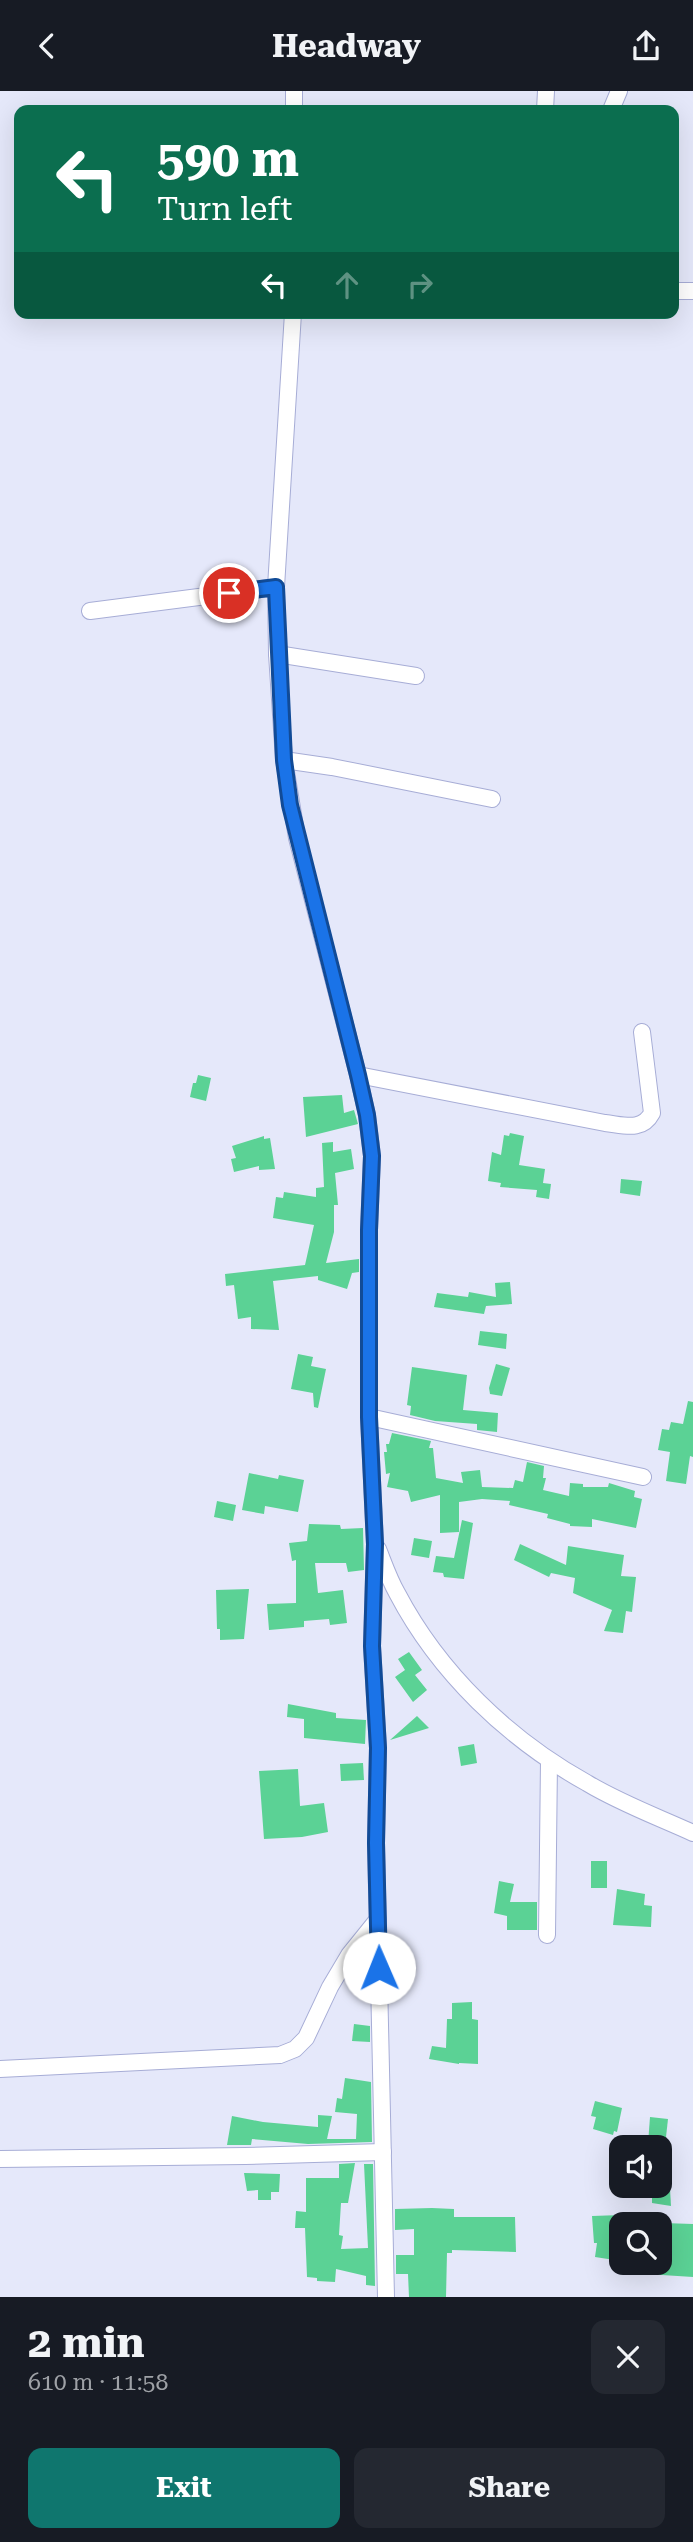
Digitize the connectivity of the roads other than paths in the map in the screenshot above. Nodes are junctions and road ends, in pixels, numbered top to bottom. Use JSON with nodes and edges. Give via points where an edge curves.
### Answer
{"nodes":[{"id":1,"x":293,"y":319,"type":"edge"},
{"id":2,"x":276,"y":587,"type":"junction"},
{"id":3,"x":90,"y":611,"type":"dead end"},
{"id":4,"x":278,"y":654,"type":"junction"},
{"id":5,"x":416,"y":676,"type":"dead end"},
{"id":6,"x":284,"y":760,"type":"junction"},
{"id":7,"x":492,"y":799,"type":"dead end"},
{"id":8,"x":642,"y":1032,"type":"dead end"},
{"id":9,"x":358,"y":1075,"type":"junction"},
{"id":10,"x":369,"y":1417,"type":"junction"},
{"id":11,"x":643,"y":1477,"type":"dead end"},
{"id":12,"x":375,"y":1544,"type":"junction"},
{"id":13,"x":549,"y":1761,"type":"junction"},
{"id":14,"x":693,"y":1833,"type":"edge"},
{"id":15,"x":378,"y":1919,"type":"junction"},
{"id":16,"x":547,"y":1935,"type":"dead end"},
{"id":17,"x":0,"y":2070,"type":"edge"},
{"id":18,"x":383,"y":2152,"type":"junction"},
{"id":19,"x":0,"y":2159,"type":"edge"},
{"id":20,"x":386,"y":2297,"type":"edge"}],
"edges":[{"from":1,"to":2,"type":"street"},
{"from":2,"to":3,"type":"street"},
{"from":2,"to":4,"type":"street"},
{"from":4,"to":5,"type":"street"},
{"from":4,"to":6,"type":"street"},
{"from":6,"to":7,"type":"street"},
{"from":6,"to":9,"type":"street","via":[[297,838]]},
{"from":8,"to":9,"type":"street","via":[[652,1113],[636,1127]]},
{"from":9,"to":10,"type":"street","via":[[372,1156]]},
{"from":10,"to":11,"type":"street"},
{"from":10,"to":12,"type":"street"},
{"from":12,"to":13,"type":"street","via":[[396,1593],[453,1677]]},
{"from":12,"to":15,"type":"street","via":[[372,1646],[378,1748]]},
{"from":13,"to":14,"type":"street","via":[[589,1785]]},
{"from":13,"to":16,"type":"street"},
{"from":15,"to":17,"type":"street","via":[[349,1955],[306,2039],[280,2055]]},
{"from":15,"to":18,"type":"street"},
{"from":18,"to":19,"type":"street"},
{"from":18,"to":20,"type":"street"}]}
